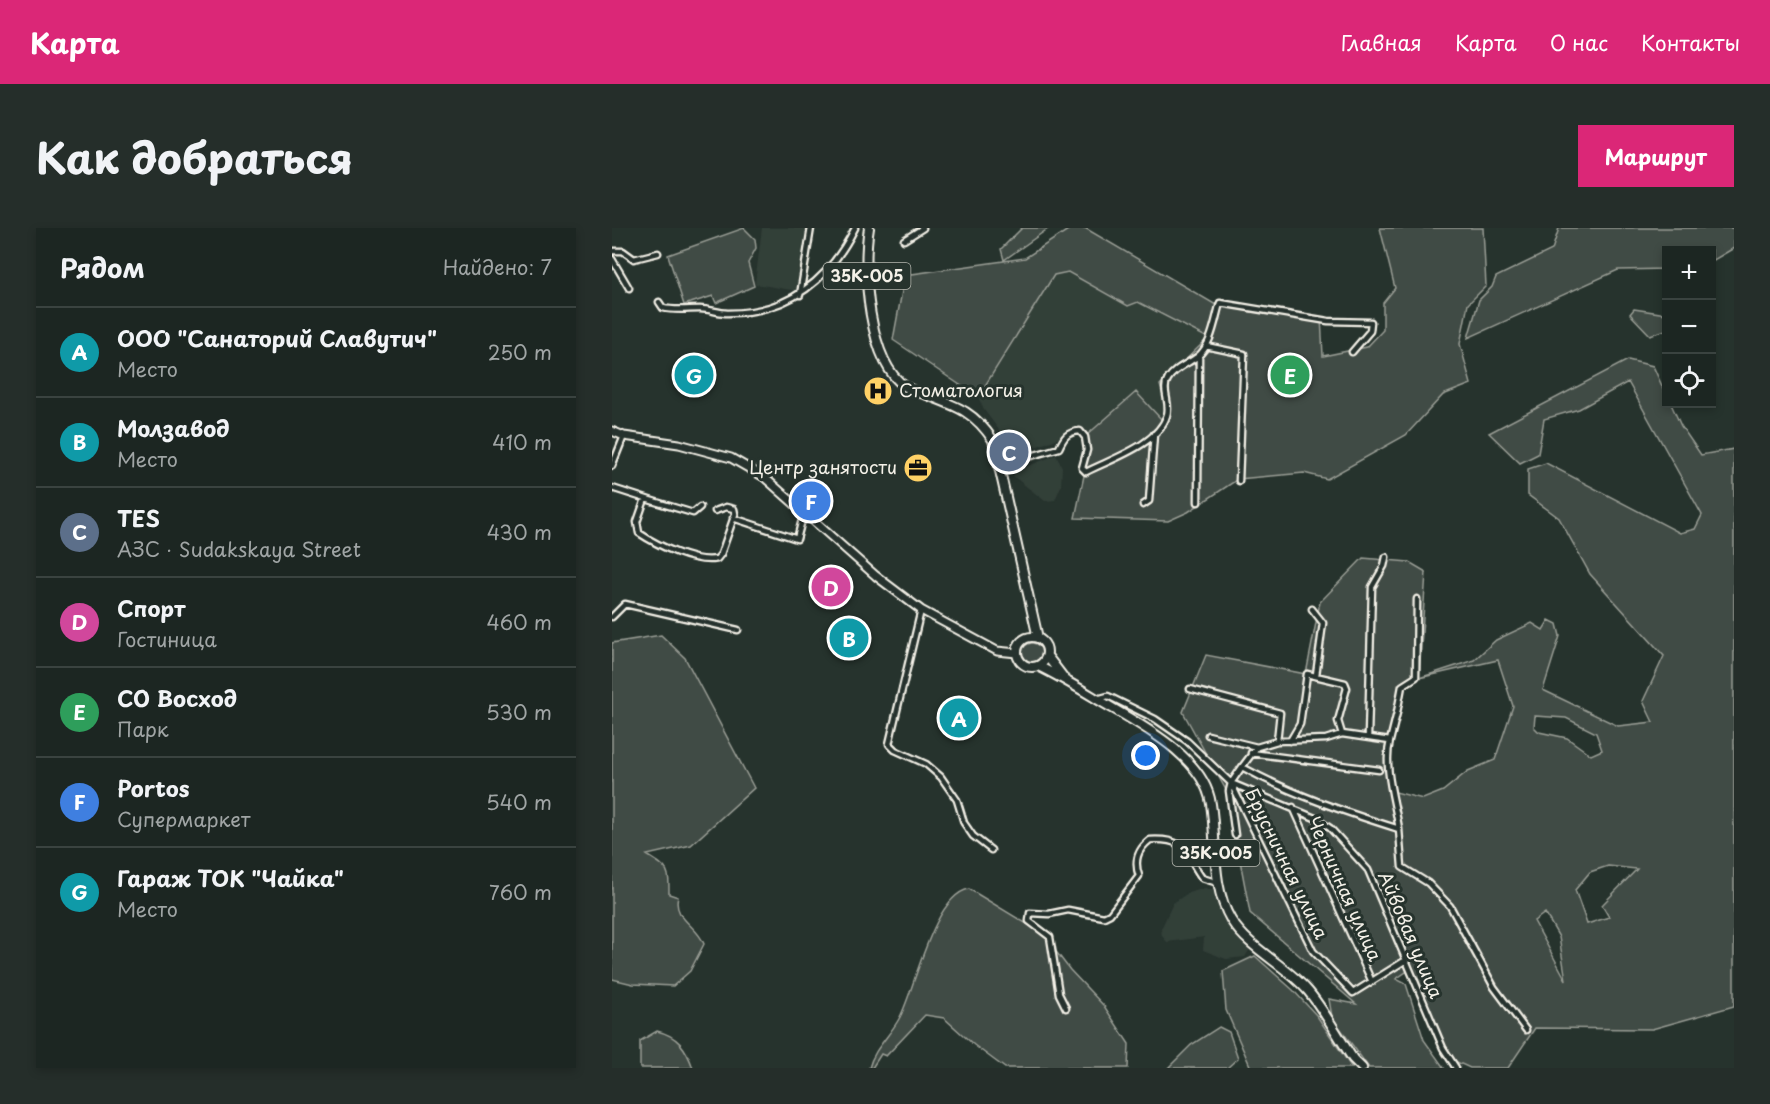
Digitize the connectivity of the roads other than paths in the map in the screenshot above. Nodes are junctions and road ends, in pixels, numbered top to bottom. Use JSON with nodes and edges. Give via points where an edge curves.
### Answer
{"nodes":[{"id":1,"x":811,"y":228,"type":"edge"},
{"id":2,"x":855,"y":228,"type":"edge"},
{"id":3,"x":869,"y":228,"type":"edge"},
{"id":4,"x":923,"y":228,"type":"edge"},
{"id":5,"x":904,"y":240,"type":"dead end"},
{"id":6,"x":612,"y":251,"type":"edge"},
{"id":7,"x":658,"y":253,"type":"dead end"},
{"id":8,"x":612,"y":259,"type":"edge"},
{"id":9,"x":629,"y":288,"type":"dead end"},
{"id":10,"x":800,"y":295,"type":"junction"},
{"id":11,"x":659,"y":302,"type":"dead end"},
{"id":12,"x":1206,"y":346,"type":"junction"},
{"id":13,"x":1352,"y":352,"type":"dead end"},
{"id":14,"x":1199,"y":356,"type":"junction"},
{"id":15,"x":612,"y":431,"type":"edge"},
{"id":16,"x":1154,"y":434,"type":"junction"},
{"id":17,"x":624,"y":436,"type":"junction"},
{"id":18,"x":1000,"y":465,"type":"junction"},
{"id":19,"x":612,"y":466,"type":"edge"},
{"id":20,"x":1239,"y":482,"type":"dead end"},
{"id":21,"x":612,"y":488,"type":"edge"},
{"id":22,"x":645,"y":499,"type":"junction"},
{"id":23,"x":1198,"y":502,"type":"dead end"},
{"id":24,"x":1143,"y":505,"type":"dead end"},
{"id":25,"x":700,"y":507,"type":"dead end"},
{"id":26,"x":715,"y":511,"type":"dead end"},
{"id":27,"x":804,"y":512,"type":"junction"},
{"id":28,"x":733,"y":518,"type":"junction"},
{"id":29,"x":1386,"y":557,"type":"dead end"},
{"id":30,"x":1417,"y":599,"type":"dead end"},
{"id":31,"x":1312,"y":609,"type":"dead end"},
{"id":32,"x":921,"y":610,"type":"junction"},
{"id":33,"x":612,"y":617,"type":"edge"},
{"id":34,"x":738,"y":630,"type":"dead end"},
{"id":35,"x":1038,"y":639,"type":"junction"},
{"id":36,"x":1017,"y":653,"type":"junction"},
{"id":37,"x":1047,"y":656,"type":"junction"},
{"id":38,"x":1038,"y":666,"type":"junction"},
{"id":39,"x":1316,"y":675,"type":"junction"},
{"id":40,"x":1064,"y":678,"type":"junction"},
{"id":41,"x":1190,"y":689,"type":"dead end"},
{"id":42,"x":1098,"y":699,"type":"junction"},
{"id":43,"x":1342,"y":734,"type":"junction"},
{"id":44,"x":1208,"y":735,"type":"dead end"},
{"id":45,"x":1368,"y":737,"type":"junction"},
{"id":46,"x":1277,"y":741,"type":"junction"},
{"id":47,"x":1290,"y":741,"type":"junction"},
{"id":48,"x":1390,"y":741,"type":"junction"},
{"id":49,"x":1257,"y":747,"type":"junction"},
{"id":50,"x":1251,"y":753,"type":"junction"},
{"id":51,"x":1242,"y":767,"type":"junction"},
{"id":52,"x":1379,"y":770,"type":"dead end"},
{"id":53,"x":1231,"y":783,"type":"junction"},
{"id":54,"x":1293,"y":807,"type":"junction"},
{"id":55,"x":1399,"y":829,"type":"junction"},
{"id":56,"x":1235,"y":835,"type":"dead end"},
{"id":57,"x":991,"y":850,"type":"dead end"},
{"id":58,"x":1218,"y":883,"type":"junction"},
{"id":59,"x":1406,"y":960,"type":"junction"},
{"id":60,"x":1372,"y":982,"type":"junction"},
{"id":61,"x":1066,"y":1008,"type":"dead end"},
{"id":62,"x":1526,"y":1030,"type":"dead end"},
{"id":63,"x":1362,"y":1068,"type":"edge"},
{"id":64,"x":1456,"y":1068,"type":"edge"}],
"edges":[{"from":1,"to":10,"type":"street"},
{"from":2,"to":10,"type":"street","via":[[830,268]]},
{"from":3,"to":18,"type":"main road","number":"35К-005","via":[[865,253],[873,324],[891,373],[906,387],[961,408],[979,420],[993,440]]},
{"from":4,"to":5,"type":"street"},
{"from":6,"to":7,"type":"street","via":[[622,251],[634,259]]},
{"from":8,"to":9,"type":"street"},
{"from":10,"to":11,"type":"street","via":[[733,313],[670,310]]},
{"from":12,"to":13,"type":"street","via":[[1220,303],[1328,321],[1371,321],[1370,331]]},
{"from":12,"to":14,"type":"street"},
{"from":12,"to":20,"type":"street","via":[[1244,354]]},
{"from":14,"to":16,"type":"street","via":[[1182,366],[1165,384],[1168,413]]},
{"from":14,"to":23,"type":"street"},
{"from":15,"to":17,"type":"main road"},
{"from":16,"to":18,"type":"street","via":[[1086,472],[1082,468],[1087,450],[1085,436],[1080,432],[1064,437],[1059,448]]},
{"from":16,"to":24,"type":"street","via":[[1152,489],[1149,501]]},
{"from":17,"to":19,"type":"street"},
{"from":17,"to":27,"type":"main road","via":[[679,444],[730,458],[764,477]]},
{"from":18,"to":35,"type":"main road","number":"35К-005"},
{"from":21,"to":22,"type":"street"},
{"from":22,"to":25,"type":"street","via":[[693,513]]},
{"from":22,"to":28,"type":"street","via":[[637,522],[639,533],[657,545],[705,560],[717,559],[721,554]]},
{"from":26,"to":28,"type":"street","via":[[734,508]]},
{"from":27,"to":28,"type":"street","via":[[797,539]]},
{"from":27,"to":32,"type":"main road"},
{"from":29,"to":45,"type":"street","via":[[1372,587]]},
{"from":30,"to":48,"type":"street","via":[[1416,677],[1402,686]]},
{"from":31,"to":39,"type":"street","via":[[1323,623]]},
{"from":32,"to":36,"type":"main road","via":[[997,651]]},
{"from":32,"to":57,"type":"street","via":[[888,744],[926,764],[941,777],[957,800],[964,823]]},
{"from":33,"to":34,"type":"street","via":[[625,604]]},
{"from":35,"to":36,"type":"main road","via":[[1028,638],[1020,643]]},
{"from":35,"to":37,"type":"main road","number":"35К-005","via":[[1044,643]]},
{"from":36,"to":38,"type":"main road","number":"35К-005","via":[[1020,662],[1028,667]]},
{"from":37,"to":38,"type":"main road"},
{"from":37,"to":40,"type":"main road","number":"35К-005"},
{"from":38,"to":40,"type":"main road","number":"35К-005"},
{"from":39,"to":43,"type":"street","via":[[1345,683],[1338,721]]},
{"from":39,"to":47,"type":"street","via":[[1307,674],[1300,724]]},
{"from":40,"to":42,"type":"main road","number":"35К-005"},
{"from":41,"to":46,"type":"street","via":[[1281,713]]},
{"from":42,"to":53,"type":"street","via":[[1108,696],[1155,719],[1187,741]]},
{"from":42,"to":58,"type":"main road","number":"35К-005","via":[[1169,744],[1206,787],[1211,801]]},
{"from":43,"to":45,"type":"street"},
{"from":43,"to":47,"type":"street"},
{"from":44,"to":49,"type":"street"},
{"from":45,"to":48,"type":"street"},
{"from":46,"to":47,"type":"street"},
{"from":46,"to":49,"type":"street"},
{"from":48,"to":55,"type":"street","via":[[1390,771]]},
{"from":49,"to":50,"type":"street"},
{"from":50,"to":51,"type":"street"},
{"from":50,"to":52,"type":"street"},
{"from":51,"to":53,"type":"street"},
{"from":51,"to":55,"type":"street","via":[[1342,811]]},
{"from":53,"to":54,"type":"street","name":"Айвовая улица"},
{"from":53,"to":56,"type":"street"},
{"from":53,"to":60,"type":"street","name":"Брусничная улица","via":[[1313,951],[1353,993]]},
{"from":54,"to":59,"type":"street","name":"Айвовая улица","via":[[1330,828],[1368,870]]},
{"from":54,"to":60,"type":"street","name":"Черничная улица"},
{"from":55,"to":62,"type":"street","via":[[1402,867],[1428,884],[1450,906],[1494,987]]},
{"from":58,"to":61,"type":"street","via":[[1202,878],[1188,850],[1177,842],[1150,840],[1138,852],[1139,876],[1104,917],[1068,910],[1028,915],[1029,921],[1050,938],[1059,994]]},
{"from":58,"to":63,"type":"main road","number":"35К-005","via":[[1230,919],[1308,991]]},
{"from":59,"to":60,"type":"street"},
{"from":59,"to":64,"type":"street","name":"Айвовая улица","via":[[1443,1048]]}]}
